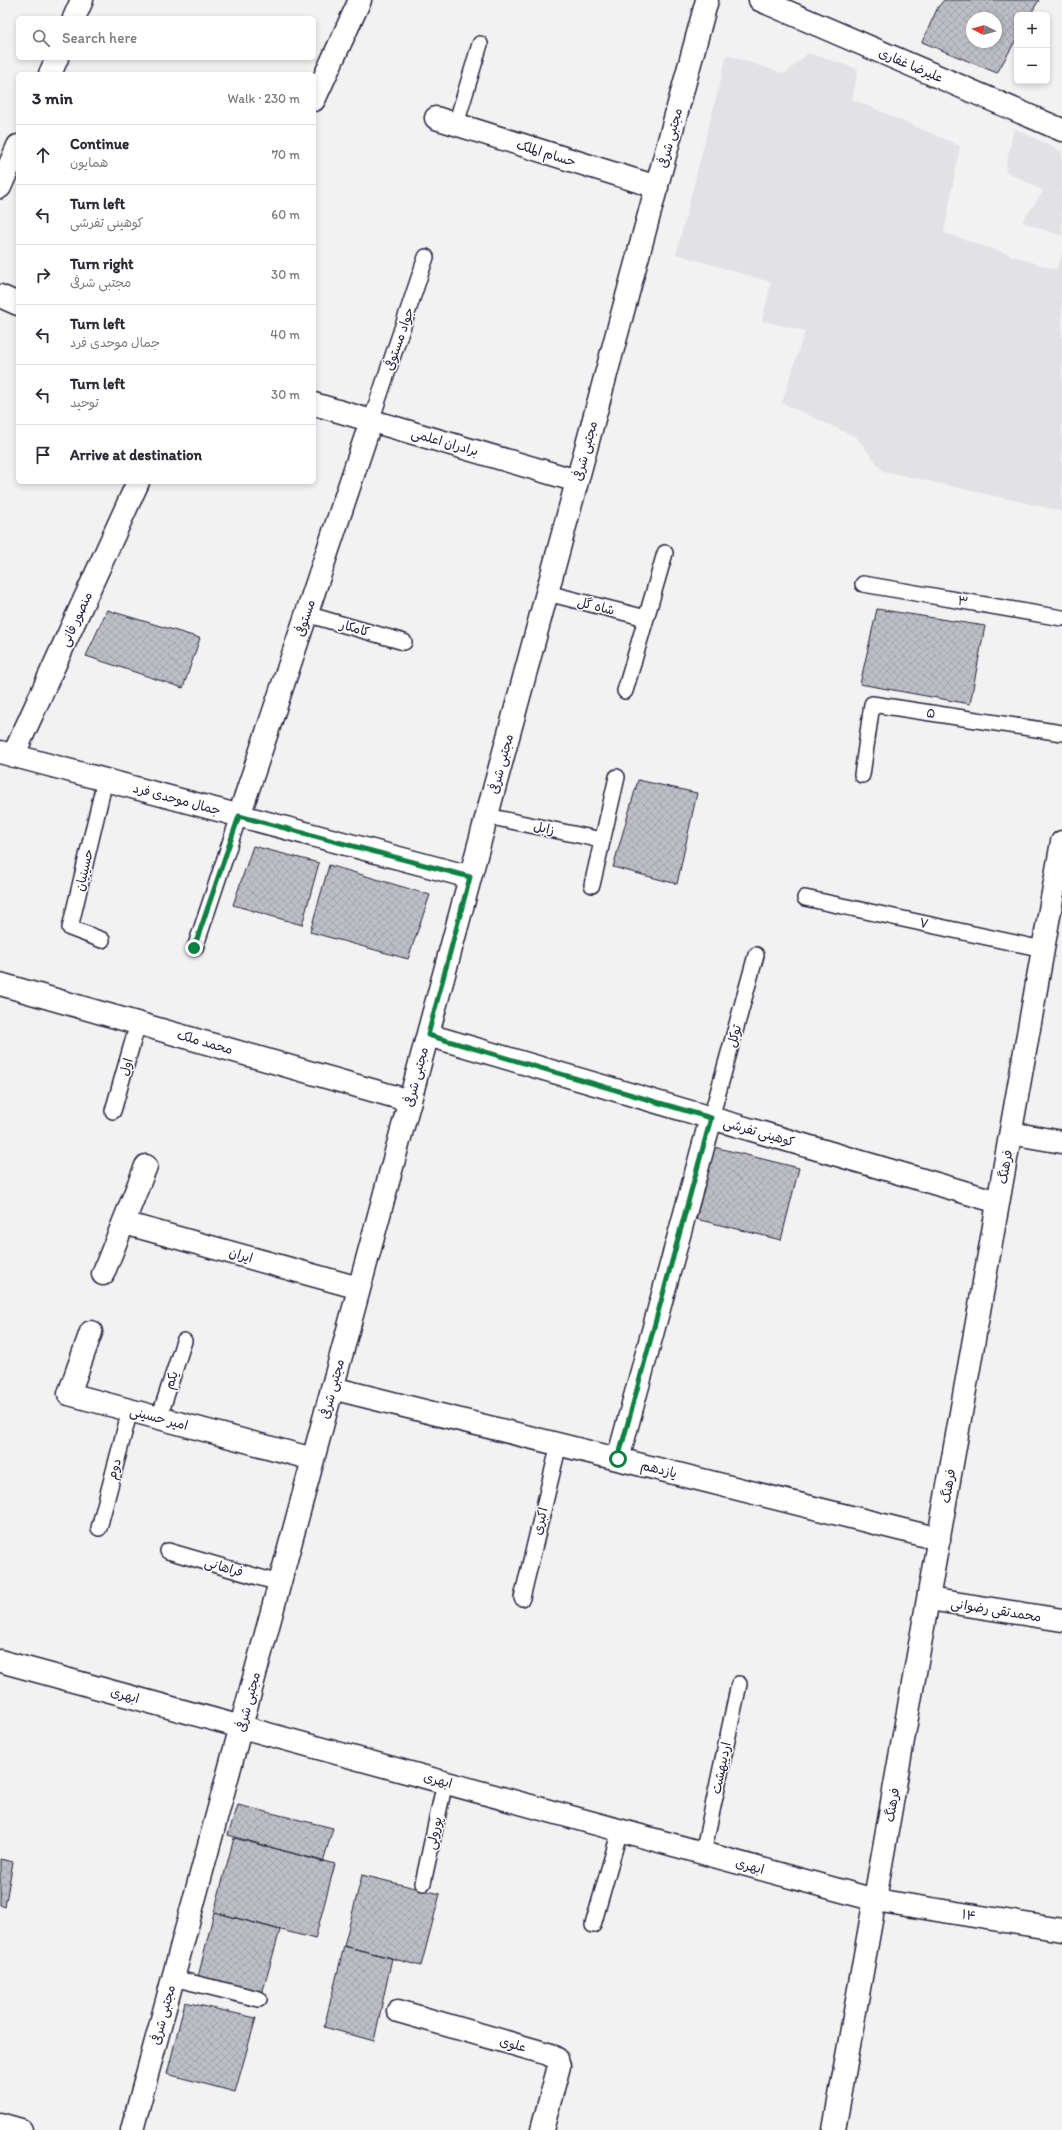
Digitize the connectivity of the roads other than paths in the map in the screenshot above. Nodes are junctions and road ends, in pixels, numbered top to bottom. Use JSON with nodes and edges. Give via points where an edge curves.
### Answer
{"nodes":[{"id":1,"x":82,"y":0,"type":"edge"},
{"id":2,"x":360,"y":0,"type":"edge"},
{"id":3,"x":707,"y":0,"type":"edge"},
{"id":4,"x":760,"y":0,"type":"edge"},
{"id":5,"x":75,"y":16,"type":"edge"},
{"id":6,"x":480,"y":44,"type":"dead end"},
{"id":7,"x":56,"y":60,"type":"edge"},
{"id":8,"x":51,"y":72,"type":"edge"},
{"id":9,"x":316,"y":96,"type":"edge"},
{"id":10,"x":436,"y":118,"type":"dead end"},
{"id":11,"x":456,"y":124,"type":"junction"},
{"id":12,"x":1062,"y":130,"type":"edge"},
{"id":13,"x":16,"y":151,"type":"edge"},
{"id":14,"x":0,"y":187,"type":"edge"},
{"id":15,"x":657,"y":187,"type":"junction"},
{"id":16,"x":426,"y":257,"type":"dead end"},
{"id":17,"x":0,"y":296,"type":"edge"},
{"id":18,"x":16,"y":303,"type":"edge"},
{"id":19,"x":316,"y":405,"type":"edge"},
{"id":20,"x":371,"y":421,"type":"junction"},
{"id":21,"x":577,"y":481,"type":"junction"},
{"id":22,"x":137,"y":484,"type":"edge"},
{"id":23,"x":665,"y":553,"type":"dead end"},
{"id":24,"x":863,"y":584,"type":"dead end"},
{"id":25,"x":547,"y":593,"type":"junction"},
{"id":26,"x":306,"y":614,"type":"junction"},
{"id":27,"x":646,"y":618,"type":"junction"},
{"id":28,"x":1062,"y":618,"type":"edge"},
{"id":29,"x":404,"y":642,"type":"dead end"},
{"id":30,"x":625,"y":691,"type":"dead end"},
{"id":31,"x":1062,"y":733,"type":"edge"},
{"id":32,"x":6,"y":754,"type":"edge"},
{"id":33,"x":862,"y":775,"type":"dead end"},
{"id":34,"x":617,"y":777,"type":"dead end"},
{"id":35,"x":105,"y":780,"type":"junction"},
{"id":36,"x":239,"y":816,"type":"junction"},
{"id":37,"x":486,"y":816,"type":"junction"},
{"id":38,"x":602,"y":840,"type":"junction"},
{"id":39,"x":1062,"y":842,"type":"edge"},
{"id":40,"x":470,"y":877,"type":"junction"},
{"id":41,"x":592,"y":885,"type":"dead end"},
{"id":42,"x":1058,"y":889,"type":"edge"},
{"id":43,"x":805,"y":898,"type":"dead end"},
{"id":44,"x":102,"y":940,"type":"dead end"},
{"id":45,"x":194,"y":948,"type":"dead end"},
{"id":46,"x":1043,"y":949,"type":"junction"},
{"id":47,"x":756,"y":955,"type":"dead end"},
{"id":48,"x":0,"y":984,"type":"edge"},
{"id":49,"x":138,"y":1023,"type":"junction"},
{"id":50,"x":428,"y":1035,"type":"junction"},
{"id":51,"x":410,"y":1101,"type":"junction"},
{"id":52,"x":113,"y":1111,"type":"dead end"},
{"id":53,"x":711,"y":1118,"type":"junction"},
{"id":54,"x":1011,"y":1133,"type":"junction"},
{"id":55,"x":1062,"y":1142,"type":"edge"},
{"id":56,"x":146,"y":1166,"type":"dead end"},
{"id":57,"x":998,"y":1202,"type":"junction"},
{"id":58,"x":124,"y":1222,"type":"junction"},
{"id":59,"x":103,"y":1274,"type":"dead end"},
{"id":60,"x":359,"y":1288,"type":"junction"},
{"id":61,"x":91,"y":1332,"type":"dead end"},
{"id":62,"x":184,"y":1341,"type":"dead end"},
{"id":63,"x":332,"y":1388,"type":"junction"},
{"id":64,"x":130,"y":1410,"type":"junction"},
{"id":65,"x":159,"y":1418,"type":"junction"},
{"id":66,"x":559,"y":1444,"type":"junction"},
{"id":67,"x":313,"y":1459,"type":"junction"},
{"id":68,"x":618,"y":1459,"type":"junction"},
{"id":69,"x":98,"y":1528,"type":"dead end"},
{"id":70,"x":939,"y":1539,"type":"junction"},
{"id":71,"x":168,"y":1551,"type":"dead end"},
{"id":72,"x":279,"y":1583,"type":"junction"},
{"id":73,"x":522,"y":1598,"type":"dead end"},
{"id":74,"x":929,"y":1599,"type":"junction"},
{"id":75,"x":1062,"y":1620,"type":"edge"},
{"id":76,"x":0,"y":1661,"type":"edge"},
{"id":77,"x":739,"y":1684,"type":"dead end"},
{"id":78,"x":241,"y":1727,"type":"junction"},
{"id":79,"x":445,"y":1782,"type":"junction"},
{"id":80,"x":620,"y":1830,"type":"junction"},
{"id":81,"x":703,"y":1853,"type":"junction"},
{"id":82,"x":423,"y":1883,"type":"dead end"},
{"id":83,"x":875,"y":1900,"type":"junction"},
{"id":84,"x":593,"y":1925,"type":"dead end"},
{"id":85,"x":1062,"y":1930,"type":"edge"},
{"id":86,"x":173,"y":1978,"type":"junction"},
{"id":87,"x":259,"y":1999,"type":"dead end"},
{"id":88,"x":398,"y":2011,"type":"dead end"},
{"id":89,"x":0,"y":2124,"type":"edge"},
{"id":90,"x":21,"y":2130,"type":"edge"},
{"id":91,"x":132,"y":2130,"type":"edge"},
{"id":92,"x":542,"y":2130,"type":"edge"},
{"id":93,"x":834,"y":2130,"type":"edge"}],
"edges":[{"from":1,"to":5,"type":"street"},
{"from":2,"to":9,"type":"street"},
{"from":3,"to":15,"type":"street","name":"مجتبی شرفی"},
{"from":4,"to":12,"type":"street","name":"علیرضا غفاری"},
{"from":6,"to":11,"type":"lane"},
{"from":7,"to":8,"type":"street"},
{"from":10,"to":11,"type":"street","name":"حسام الملک"},
{"from":11,"to":15,"type":"street","name":"حسام الملک"},
{"from":13,"to":14,"type":"street"},
{"from":15,"to":21,"type":"street","name":"مجتبی شرفی"},
{"from":16,"to":20,"type":"lane","name":"جواد مستوفی"},
{"from":17,"to":18,"type":"street"},
{"from":19,"to":20,"type":"street","name":"برادران اعلمی"},
{"from":20,"to":21,"type":"street","name":"برادران اعلمی"},
{"from":20,"to":26,"type":"street","name":"مستوفی"},
{"from":21,"to":25,"type":"street","name":"مجتبی شرفی"},
{"from":22,"to":32,"type":"street","name":"منصور فانی"},
{"from":23,"to":27,"type":"lane"},
{"from":24,"to":28,"type":"lane","name":"۳"},
{"from":25,"to":27,"type":"lane","name":"شاه گل"},
{"from":25,"to":37,"type":"street","name":"مجتبی شرفی"},
{"from":26,"to":29,"type":"lane","name":"کامکار"},
{"from":26,"to":36,"type":"street","name":"مستوفی"},
{"from":27,"to":30,"type":"lane"},
{"from":31,"to":33,"type":"lane","name":"۵","via":[[872,704]]},
{"from":32,"to":35,"type":"street","name":"جمال موحدی فرد"},
{"from":34,"to":38,"type":"lane"},
{"from":35,"to":36,"type":"street","name":"جمال موحدی فرد"},
{"from":35,"to":44,"type":"lane","name":"حسینیان","via":[[70,928]]},
{"from":36,"to":40,"type":"street","name":"جمال موحدی فرد"},
{"from":36,"to":45,"type":"lane"},
{"from":37,"to":38,"type":"lane","name":"زابل"},
{"from":37,"to":40,"type":"street","name":"مجتبی شرفی"},
{"from":38,"to":41,"type":"lane"},
{"from":39,"to":42,"type":"street","name":"فرهنگ"},
{"from":40,"to":50,"type":"street","name":"مجتبی شرفی"},
{"from":42,"to":46,"type":"street","name":"فرهنگ"},
{"from":43,"to":46,"type":"lane","name":"۷"},
{"from":46,"to":54,"type":"street","name":"فرهنگ"},
{"from":47,"to":53,"type":"lane","name":"توکل"},
{"from":48,"to":49,"type":"street","name":"محمد ملک"},
{"from":49,"to":51,"type":"street","name":"محمد ملک"},
{"from":49,"to":52,"type":"lane","name":"اول"},
{"from":50,"to":51,"type":"street","name":"مجتبی شرفی"},
{"from":50,"to":53,"type":"street","name":"کوهینی تفرشی"},
{"from":51,"to":60,"type":"street","name":"مجتبی شرفی"},
{"from":53,"to":57,"type":"street","name":"کوهینی تفرشی"},
{"from":53,"to":68,"type":"street"},
{"from":54,"to":55,"type":"street"},
{"from":54,"to":57,"type":"street","name":"فرهنگ"},
{"from":56,"to":58,"type":"street"},
{"from":57,"to":70,"type":"street","name":"فرهنگ"},
{"from":58,"to":59,"type":"street"},
{"from":58,"to":60,"type":"street","name":"ایران"},
{"from":60,"to":63,"type":"street","name":"مجتبی شرفی"},
{"from":61,"to":64,"type":"street","name":"امیر حسینی","via":[[69,1394]]},
{"from":62,"to":65,"type":"lane","name":"یکم"},
{"from":63,"to":66,"type":"street","name":"یازدهم"},
{"from":63,"to":67,"type":"street","name":"مجتبی شرفی"},
{"from":64,"to":65,"type":"street","name":"امیر حسینی"},
{"from":64,"to":69,"type":"lane","name":"دوم"},
{"from":65,"to":67,"type":"street","name":"امیر حسینی"},
{"from":66,"to":68,"type":"street","name":"یازدهم"},
{"from":66,"to":73,"type":"lane","name":"اکبری"},
{"from":67,"to":72,"type":"street","name":"مجتبی شرفی"},
{"from":68,"to":70,"type":"street","name":"یازدهم"},
{"from":70,"to":74,"type":"street","name":"فرهنگ"},
{"from":71,"to":72,"type":"lane","name":"فراهانی"},
{"from":72,"to":78,"type":"street","name":"مجتبی شرفی"},
{"from":74,"to":75,"type":"street","name":"محمدتقی رضوانی"},
{"from":74,"to":83,"type":"street","name":"فرهنگ"},
{"from":76,"to":78,"type":"street","name":"ابهری"},
{"from":77,"to":81,"type":"lane","name":"اردیبهشت"},
{"from":78,"to":79,"type":"street","name":"ابهری"},
{"from":78,"to":86,"type":"street","name":"مجتبی شرفی"},
{"from":79,"to":80,"type":"street","name":"ابهری"},
{"from":79,"to":82,"type":"lane","name":"پورولی"},
{"from":80,"to":81,"type":"street","name":"ابهری"},
{"from":80,"to":84,"type":"lane"},
{"from":81,"to":83,"type":"street","name":"ابهری"},
{"from":83,"to":85,"type":"street","name":"۱۴"},
{"from":83,"to":93,"type":"street","name":"فرهنگ"},
{"from":86,"to":87,"type":"lane"},
{"from":86,"to":91,"type":"street","name":"مجتبی شرفی"},
{"from":88,"to":92,"type":"street","name":"علوی","via":[[548,2054],[557,2059],[559,2066]]},
{"from":89,"to":90,"type":"street"}]}
